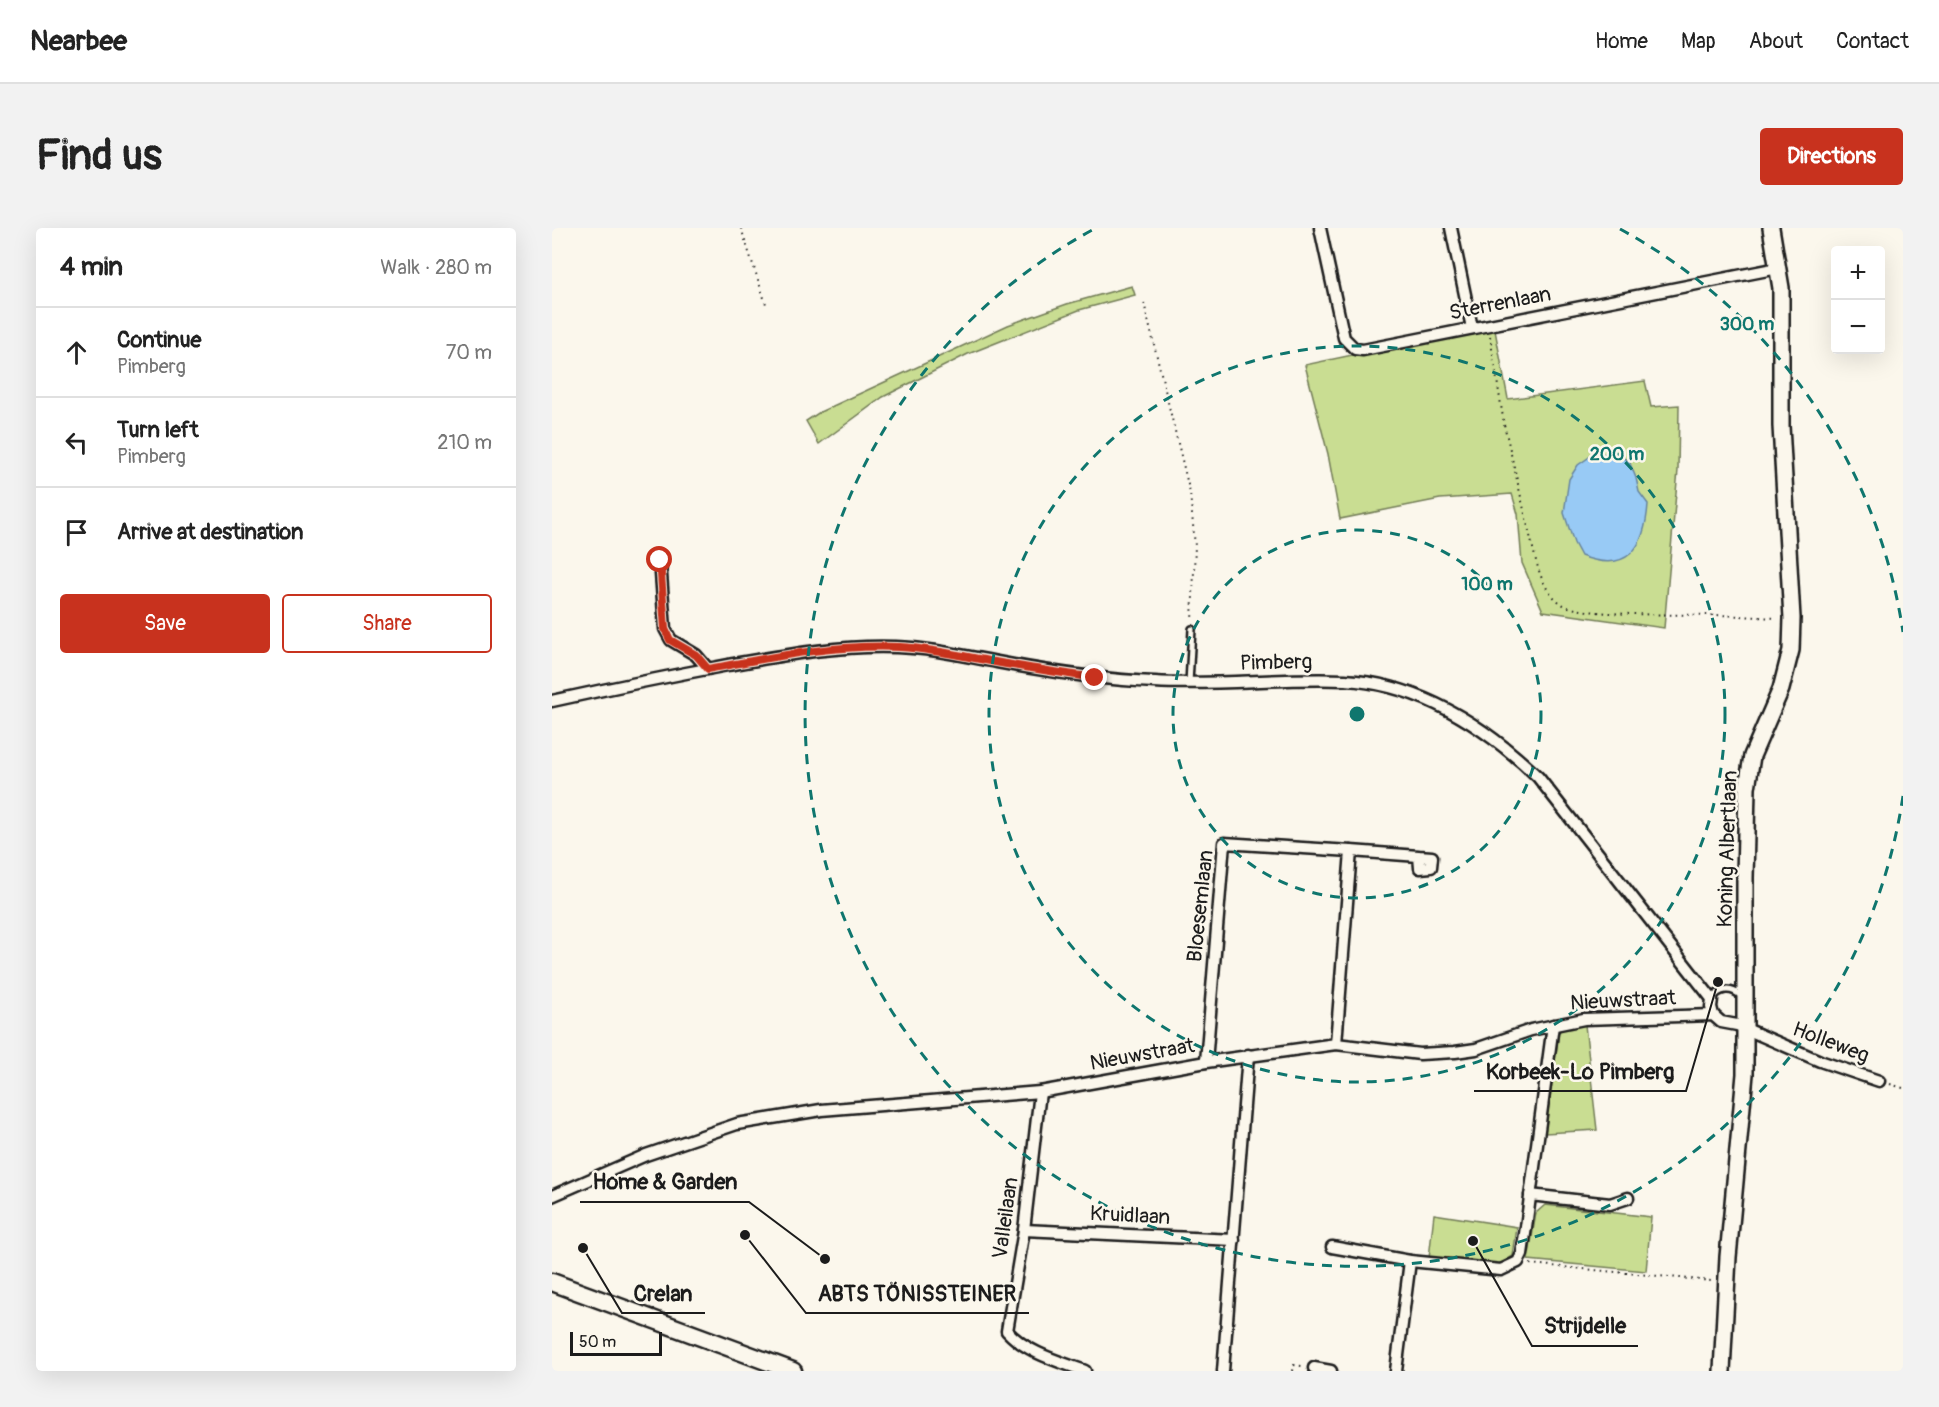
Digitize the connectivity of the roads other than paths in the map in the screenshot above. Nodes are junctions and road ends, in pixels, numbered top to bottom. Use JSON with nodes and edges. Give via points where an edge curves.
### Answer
{"nodes":[{"id":1,"x":1320,"y":228,"type":"edge"},
{"id":2,"x":1451,"y":228,"type":"edge"},
{"id":3,"x":1771,"y":228,"type":"edge"},
{"id":4,"x":1778,"y":268,"type":"junction"},
{"id":5,"x":1472,"y":328,"type":"junction"},
{"id":6,"x":660,"y":560,"type":"dead end"},
{"id":7,"x":1192,"y":629,"type":"road end"},
{"id":8,"x":708,"y":669,"type":"junction"},
{"id":9,"x":1189,"y":683,"type":"junction"},
{"id":10,"x":552,"y":701,"type":"edge"},
{"id":11,"x":1351,"y":851,"type":"junction"},
{"id":12,"x":1419,"y":856,"type":"dead end"},
{"id":13,"x":1712,"y":999,"type":"junction"},
{"id":14,"x":1744,"y":1006,"type":"junction"},
{"id":15,"x":1713,"y":1015,"type":"junction"},
{"id":16,"x":1553,"y":1025,"type":"junction"},
{"id":17,"x":1745,"y":1030,"type":"junction"},
{"id":18,"x":1336,"y":1044,"type":"junction"},
{"id":19,"x":1248,"y":1055,"type":"junction"},
{"id":20,"x":1206,"y":1062,"type":"junction"},
{"id":21,"x":1879,"y":1081,"type":"road end"},
{"id":22,"x":1040,"y":1092,"type":"junction"},
{"id":23,"x":1530,"y":1195,"type":"junction"},
{"id":24,"x":552,"y":1196,"type":"edge"},
{"id":25,"x":1628,"y":1198,"type":"dead end"},
{"id":26,"x":1024,"y":1230,"type":"junction"},
{"id":27,"x":1234,"y":1240,"type":"junction"},
{"id":28,"x":1332,"y":1247,"type":"dead end"},
{"id":29,"x":1410,"y":1261,"type":"junction"},
{"id":30,"x":552,"y":1282,"type":"edge"},
{"id":31,"x":1314,"y":1368,"type":"dead end"},
{"id":32,"x":793,"y":1371,"type":"edge"},
{"id":33,"x":1085,"y":1371,"type":"edge"},
{"id":34,"x":1222,"y":1371,"type":"edge"},
{"id":35,"x":1331,"y":1371,"type":"edge"},
{"id":36,"x":1396,"y":1371,"type":"edge"},
{"id":37,"x":1722,"y":1371,"type":"edge"}],
"edges":[{"from":1,"to":5,"type":"street","name":"Sterrenlaan","via":[[1344,338],[1355,349]]},
{"from":2,"to":5,"type":"street"},
{"from":3,"to":4,"type":"street","name":"Koning Albertlaan"},
{"from":4,"to":5,"type":"street","name":"Sterrenlaan"},
{"from":4,"to":14,"type":"street","name":"Koning Albertlaan","via":[[1791,650],[1749,769]]},
{"from":6,"to":8,"type":"street","via":[[665,629],[670,640],[696,655]]},
{"from":7,"to":9,"type":"lane"},
{"from":8,"to":9,"type":"street","name":"Pimberg","via":[[827,648],[897,647],[1095,678]]},
{"from":8,"to":10,"type":"street","name":"Pimberg"},
{"from":9,"to":13,"type":"street","name":"Pimberg","via":[[1367,682],[1424,699],[1480,728],[1538,777]]},
{"from":11,"to":12,"type":"street","name":"Bloesemlaan","via":[[1409,855],[1432,857],[1431,867],[1420,868]]},
{"from":11,"to":18,"type":"street"},
{"from":11,"to":20,"type":"street","name":"Bloesemlaan","via":[[1224,843]]},
{"from":13,"to":14,"type":"lane","via":[[1721,991],[1734,991],[1743,999]]},
{"from":13,"to":15,"type":"street"},
{"from":14,"to":17,"type":"street","name":"Koning Albertlaan"},
{"from":15,"to":16,"type":"street","name":"Nieuwstraat","via":[[1590,1019]]},
{"from":15,"to":17,"type":"street","name":"Nieuwstraat"},
{"from":16,"to":18,"type":"street","name":"Nieuwstraat","via":[[1455,1052],[1420,1054]]},
{"from":16,"to":23,"type":"street"},
{"from":17,"to":21,"type":"street","name":"Holleweg"},
{"from":17,"to":37,"type":"street","name":"Koning Albertlaan"},
{"from":18,"to":19,"type":"street","name":"Nieuwstraat"},
{"from":19,"to":20,"type":"street","name":"Nieuwstraat"},
{"from":19,"to":27,"type":"street"},
{"from":20,"to":22,"type":"street","name":"Nieuwstraat"},
{"from":22,"to":24,"type":"street","name":"Nieuwstraat","via":[[821,1110],[737,1124],[646,1155]]},
{"from":22,"to":26,"type":"street","name":"Valleilaan"},
{"from":23,"to":25,"type":"street","via":[[1610,1204]]},
{"from":23,"to":29,"type":"street","via":[[1518,1262],[1501,1270]]},
{"from":26,"to":27,"type":"street","name":"Kruidlaan"},
{"from":26,"to":33,"type":"street","name":"Valleilaan","via":[[1007,1332],[1018,1342]]},
{"from":27,"to":34,"type":"street"},
{"from":28,"to":29,"type":"street"},
{"from":29,"to":36,"type":"street"},
{"from":30,"to":32,"type":"main road"},
{"from":31,"to":35,"type":"street"}]}
